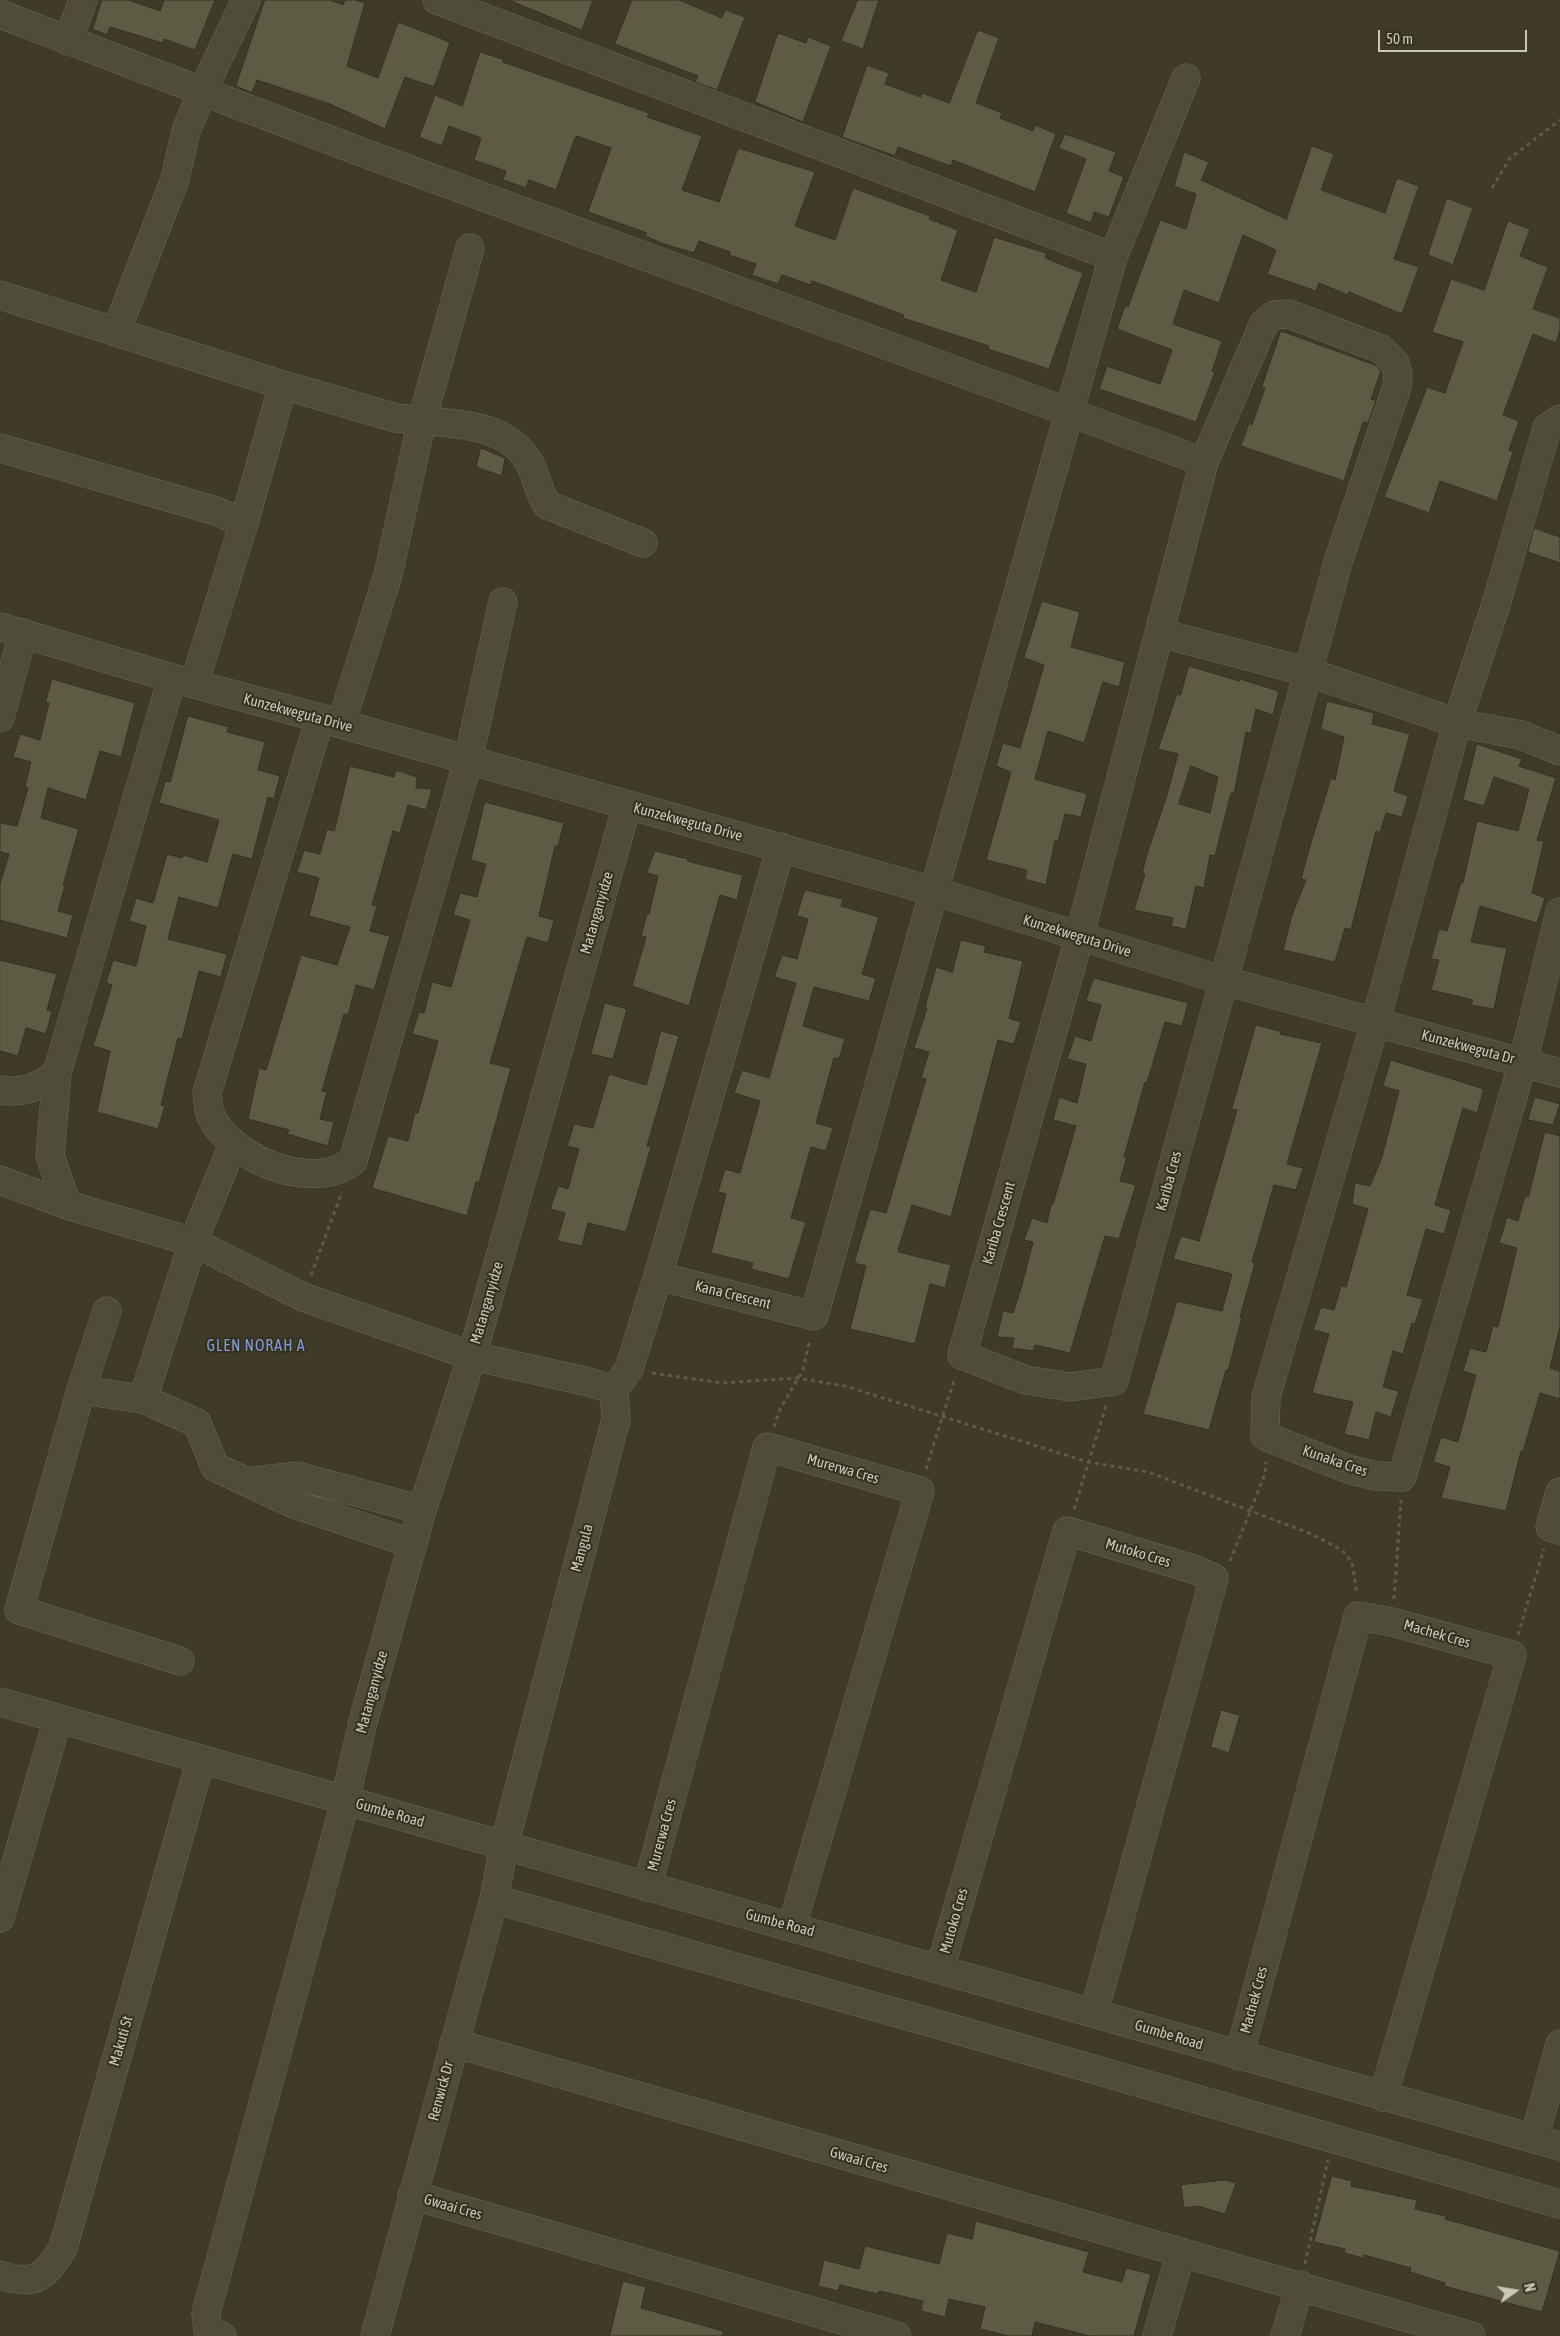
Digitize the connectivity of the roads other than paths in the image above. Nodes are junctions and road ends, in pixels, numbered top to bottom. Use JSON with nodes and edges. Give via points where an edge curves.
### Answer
{"nodes":[{"id":1,"x":83,"y":0,"type":"edge"},
{"id":2,"x":246,"y":0,"type":"edge"},
{"id":3,"x":437,"y":0,"type":"edge"},
{"id":4,"x":0,"y":14,"type":"edge"},
{"id":5,"x":68,"y":41,"type":"junction"},
{"id":6,"x":1186,"y":78,"type":"dead end"},
{"id":7,"x":203,"y":90,"type":"junction"},
{"id":8,"x":470,"y":248,"type":"dead end"},
{"id":9,"x":1113,"y":257,"type":"junction"},
{"id":10,"x":0,"y":296,"type":"edge"},
{"id":11,"x":116,"y":332,"type":"junction"},
{"id":12,"x":283,"y":385,"type":"junction"},
{"id":13,"x":1068,"y":413,"type":"junction"},
{"id":14,"x":1560,"y":419,"type":"edge"},
{"id":15,"x":422,"y":420,"type":"junction"},
{"id":16,"x":0,"y":448,"type":"edge"},
{"id":17,"x":1204,"y":462,"type":"junction"},
{"id":18,"x":244,"y":523,"type":"junction"},
{"id":19,"x":643,"y":543,"type":"dead end"},
{"id":20,"x":502,"y":602,"type":"dead end"},
{"id":21,"x":12,"y":630,"type":"edge"},
{"id":22,"x":1160,"y":633,"type":"junction"},
{"id":23,"x":1308,"y":672,"type":"junction"},
{"id":24,"x":183,"y":681,"type":"junction"},
{"id":25,"x":0,"y":718,"type":"edge"},
{"id":26,"x":331,"y":721,"type":"junction"},
{"id":27,"x":1457,"y":723,"type":"junction"},
{"id":28,"x":1560,"y":751,"type":"edge"},
{"id":29,"x":468,"y":761,"type":"junction"},
{"id":30,"x":627,"y":806,"type":"junction"},
{"id":31,"x":781,"y":847,"type":"junction"},
{"id":32,"x":934,"y":891,"type":"junction"},
{"id":33,"x":1560,"y":912,"type":"edge"},
{"id":34,"x":1079,"y":938,"type":"junction"},
{"id":35,"x":1224,"y":981,"type":"junction"},
{"id":36,"x":1375,"y":1023,"type":"junction"},
{"id":37,"x":1523,"y":1062,"type":"junction"},
{"id":38,"x":58,"y":1073,"type":"junction"},
{"id":39,"x":1560,"y":1073,"type":"edge"},
{"id":40,"x":0,"y":1090,"type":"edge"},
{"id":41,"x":233,"y":1145,"type":"junction"},
{"id":42,"x":0,"y":1180,"type":"edge"},
{"id":43,"x":66,"y":1205,"type":"junction"},
{"id":44,"x":193,"y":1242,"type":"junction"},
{"id":45,"x":658,"y":1276,"type":"junction"},
{"id":46,"x":107,"y":1311,"type":"dead end"},
{"id":47,"x":472,"y":1356,"type":"junction"},
{"id":48,"x":622,"y":1380,"type":"junction"},
{"id":49,"x":1114,"y":1381,"type":"joint"},
{"id":50,"x":81,"y":1390,"type":"junction"},
{"id":51,"x":143,"y":1399,"type":"junction"},
{"id":52,"x":246,"y":1482,"type":"junction"},
{"id":53,"x":1560,"y":1492,"type":"edge"},
{"id":54,"x":422,"y":1510,"type":"junction"},
{"id":55,"x":1555,"y":1529,"type":"edge"},
{"id":56,"x":413,"y":1544,"type":"junction"},
{"id":57,"x":180,"y":1661,"type":"dead end"},
{"id":58,"x":0,"y":1702,"type":"edge"},
{"id":59,"x":58,"y":1718,"type":"junction"},
{"id":60,"x":201,"y":1759,"type":"junction"},
{"id":61,"x":345,"y":1800,"type":"junction"},
{"id":62,"x":504,"y":1846,"type":"junction"},
{"id":63,"x":647,"y":1887,"type":"junction"},
{"id":64,"x":494,"y":1900,"type":"junction"},
{"id":65,"x":0,"y":1918,"type":"edge"},
{"id":66,"x":792,"y":1926,"type":"junction"},
{"id":67,"x":940,"y":1969,"type":"junction"},
{"id":68,"x":1094,"y":2012,"type":"junction"},
{"id":69,"x":454,"y":2043,"type":"junction"},
{"id":70,"x":1560,"y":2044,"type":"edge"},
{"id":71,"x":1238,"y":2056,"type":"junction"},
{"id":72,"x":1382,"y":2097,"type":"junction"},
{"id":73,"x":1534,"y":2139,"type":"junction"},
{"id":74,"x":1560,"y":2146,"type":"edge"},
{"id":75,"x":412,"y":2195,"type":"junction"},
{"id":76,"x":1560,"y":2204,"type":"edge"},
{"id":77,"x":1181,"y":2252,"type":"junction"},
{"id":78,"x":0,"y":2276,"type":"edge"},
{"id":79,"x":1300,"y":2285,"type":"junction"},
{"id":80,"x":222,"y":2336,"type":"edge"},
{"id":81,"x":375,"y":2336,"type":"edge"},
{"id":82,"x":897,"y":2336,"type":"edge"},
{"id":83,"x":1158,"y":2336,"type":"edge"},
{"id":84,"x":1285,"y":2336,"type":"edge"},
{"id":85,"x":1471,"y":2336,"type":"edge"}],
"edges":[{"from":1,"to":5,"type":"street"},
{"from":2,"to":7,"type":"street"},
{"from":3,"to":9,"type":"street"},
{"from":4,"to":5,"type":"street"},
{"from":5,"to":7,"type":"street"},
{"from":6,"to":9,"type":"street"},
{"from":7,"to":11,"type":"street","via":[[186,131],[175,179]]},
{"from":7,"to":13,"type":"street","via":[[356,150]]},
{"from":8,"to":15,"type":"street"},
{"from":9,"to":13,"type":"street"},
{"from":10,"to":11,"type":"street"},
{"from":11,"to":12,"type":"street"},
{"from":12,"to":15,"type":"street","via":[[396,418]]},
{"from":12,"to":18,"type":"street"},
{"from":13,"to":17,"type":"street"},
{"from":13,"to":32,"type":"street"},
{"from":14,"to":27,"type":"street","via":[[1547,428],[1497,602]]},
{"from":15,"to":19,"type":"street","via":[[488,429],[514,443],[529,463],[547,505]]},
{"from":15,"to":26,"type":"street","via":[[388,575]]},
{"from":16,"to":18,"type":"street","via":[[216,511]]},
{"from":17,"to":22,"type":"street","name":"Kariba Crescent"},
{"from":17,"to":23,"type":"street","name":"Kariba Cres","via":[[1264,323],[1274,315],[1289,314],[1381,348],[1395,364],[1397,387],[1339,559]]},
{"from":18,"to":24,"type":"street"},
{"from":20,"to":29,"type":"street"},
{"from":21,"to":24,"type":"street","name":"Kunzekweguta Drive"},
{"from":21,"to":25,"type":"street"},
{"from":22,"to":23,"type":"street"},
{"from":22,"to":34,"type":"street","name":"Kariba Crescent"},
{"from":23,"to":27,"type":"street"},
{"from":23,"to":35,"type":"street","name":"Kariba Cres"},
{"from":24,"to":26,"type":"street","name":"Kunzekweguta Drive"},
{"from":24,"to":38,"type":"street"},
{"from":26,"to":29,"type":"street","name":"Kunzekweguta Drive"},
{"from":26,"to":41,"type":"street","via":[[207,1093],[210,1115]]},
{"from":27,"to":28,"type":"street","via":[[1521,735]]},
{"from":27,"to":36,"type":"street"},
{"from":29,"to":30,"type":"street","name":"Kunzekweguta Drive"},
{"from":29,"to":41,"type":"street","via":[[353,1161],[336,1170],[311,1174],[275,1168]]},
{"from":30,"to":31,"type":"street","name":"Kunzekweguta Drive"},
{"from":30,"to":47,"type":"street","name":"Matanganyidze"},
{"from":31,"to":32,"type":"street","name":"Kunzekweguta Drive"},
{"from":31,"to":45,"type":"street"},
{"from":32,"to":34,"type":"street","name":"Kunzekweguta Drive"},
{"from":32,"to":45,"type":"street","name":"Kana Crescent","via":[[814,1316]]},
{"from":33,"to":37,"type":"street"},
{"from":34,"to":35,"type":"street","name":"Kunzekweguta Drive"},
{"from":34,"to":49,"type":"street","name":"Kariba Crescent","via":[[962,1356],[1026,1380],[1070,1387]]},
{"from":35,"to":36,"type":"street","name":"Kunzekweguta Drive"},
{"from":35,"to":49,"type":"street","name":"Kariba Cres"},
{"from":36,"to":37,"type":"street","name":"Kunzekweguta Dr"},
{"from":36,"to":37,"type":"street","name":"Kunaka Cres","via":[[1266,1397],[1266,1436],[1350,1470],[1402,1477]]},
{"from":37,"to":39,"type":"street","name":"Kunzekweguta Dr"},
{"from":38,"to":40,"type":"street","via":[[39,1087],[14,1092]]},
{"from":38,"to":43,"type":"street","via":[[50,1156]]},
{"from":41,"to":44,"type":"street"},
{"from":42,"to":43,"type":"street"},
{"from":43,"to":44,"type":"street"},
{"from":44,"to":47,"type":"street","via":[[303,1297]]},
{"from":44,"to":51,"type":"street"},
{"from":45,"to":48,"type":"street"},
{"from":46,"to":50,"type":"street"},
{"from":47,"to":48,"type":"street","via":[[589,1382]]},
{"from":47,"to":54,"type":"street","name":"Matanganyidze"},
{"from":48,"to":62,"type":"street","name":"Mangula","via":[[616,1419]]},
{"from":50,"to":51,"type":"street"},
{"from":50,"to":57,"type":"street","via":[[19,1610]]},
{"from":51,"to":52,"type":"street","via":[[197,1423],[215,1467]]},
{"from":52,"to":54,"type":"street","via":[[297,1476]]},
{"from":52,"to":56,"type":"street","via":[[294,1504]]},
{"from":53,"to":55,"type":"street"},
{"from":54,"to":56,"type":"street","name":"Matanganyidze"},
{"from":56,"to":61,"type":"street","name":"Matanganyidze","via":[[363,1722]]},
{"from":58,"to":59,"type":"street","name":"Gumbe Road"},
{"from":59,"to":60,"type":"street","name":"Gumbe Road"},
{"from":59,"to":65,"type":"street"},
{"from":60,"to":61,"type":"street","name":"Gumbe Road"},
{"from":60,"to":78,"type":"street","name":"Makuti St","via":[[63,2248],[39,2277],[21,2282]]},
{"from":61,"to":62,"type":"street","name":"Gumbe Road"},
{"from":61,"to":80,"type":"street","name":"Matanganyidze","via":[[206,2313],[208,2330]]},
{"from":62,"to":63,"type":"street","name":"Gumbe Road"},
{"from":62,"to":64,"type":"street","name":"Renwick Dr"},
{"from":63,"to":66,"type":"street","name":"Gumbe Road"},
{"from":63,"to":66,"type":"street","name":"Murerwa Cres","via":[[768,1448],[920,1491]]},
{"from":64,"to":69,"type":"street","name":"Renwick Dr"},
{"from":64,"to":76,"type":"street"},
{"from":66,"to":67,"type":"street","name":"Gumbe Road"},
{"from":67,"to":68,"type":"street","name":"Gumbe Road"},
{"from":67,"to":68,"type":"street","name":"Mutoko Cres","via":[[1068,1531],[1214,1578]]},
{"from":68,"to":71,"type":"street","name":"Gumbe Road"},
{"from":69,"to":75,"type":"street","name":"Renwick Dr"},
{"from":69,"to":77,"type":"street","name":"Gwaai Cres"},
{"from":70,"to":73,"type":"street"},
{"from":71,"to":72,"type":"street","name":"Gumbe Road"},
{"from":71,"to":72,"type":"street","name":"Machek Cres","via":[[1358,1616],[1392,1622],[1512,1655]]},
{"from":72,"to":73,"type":"street","name":"Gumbe Road"},
{"from":73,"to":74,"type":"street","name":"Gumbe Road"},
{"from":75,"to":81,"type":"street","name":"Renwick Dr"},
{"from":75,"to":82,"type":"street","name":"Gwaai Cres"},
{"from":77,"to":79,"type":"street","name":"Gwaai Cres"},
{"from":77,"to":83,"type":"street"},
{"from":79,"to":84,"type":"street"},
{"from":79,"to":85,"type":"street","name":"Gwaai Cres"}]}
